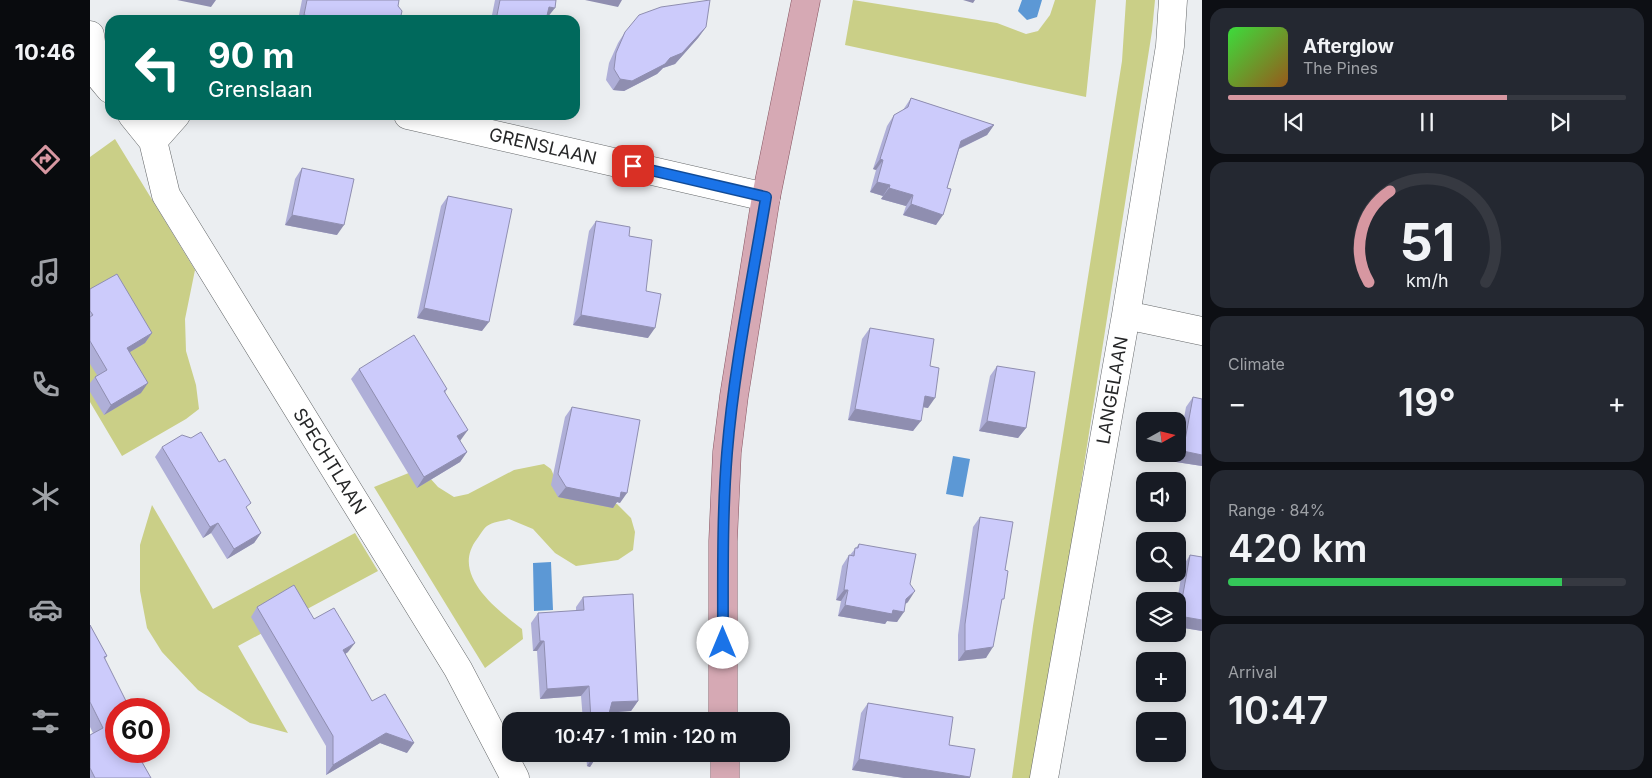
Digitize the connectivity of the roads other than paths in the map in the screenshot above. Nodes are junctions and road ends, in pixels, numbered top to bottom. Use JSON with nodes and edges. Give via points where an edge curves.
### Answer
{"nodes":[{"id":1,"x":806,"y":0,"type":"edge"},
{"id":2,"x":1173,"y":0,"type":"edge"},
{"id":3,"x":90,"y":35,"type":"edge"},
{"id":4,"x":105,"y":40,"type":"edge"},
{"id":5,"x":105,"y":82,"type":"edge"},
{"id":6,"x":136,"y":120,"type":"edge"},
{"id":7,"x":172,"y":120,"type":"edge"},
{"id":8,"x":430,"y":120,"type":"edge"},
{"id":9,"x":154,"y":141,"type":"junction"},
{"id":10,"x":766,"y":197,"type":"junction"},
{"id":11,"x":1126,"y":315,"type":"junction"},
{"id":12,"x":1202,"y":331,"type":"edge"},
{"id":13,"x":723,"y":712,"type":"edge"},
{"id":14,"x":725,"y":762,"type":"edge"},
{"id":15,"x":515,"y":778,"type":"edge"},
{"id":16,"x":726,"y":778,"type":"edge"},
{"id":17,"x":1044,"y":778,"type":"edge"}],
"edges":[{"from":1,"to":10,"type":"main road"},
{"from":2,"to":11,"type":"street","name":"LANGELAAN","via":[[1170,46]]},
{"from":3,"to":4,"type":"street"},
{"from":3,"to":5,"type":"street","via":[[95,71]]},
{"from":6,"to":9,"type":"street","name":"SPECHTLAAN"},
{"from":7,"to":9,"type":"street"},
{"from":8,"to":10,"type":"street","name":"GRENSLAAN"},
{"from":9,"to":15,"type":"street","name":"SPECHTLAAN","via":[[166,195],[458,669]]},
{"from":10,"to":13,"type":"main road","via":[[727,452],[722,541]]},
{"from":11,"to":12,"type":"street"},
{"from":11,"to":17,"type":"street","name":"LANGELAAN"},
{"from":14,"to":16,"type":"main road"}]}
